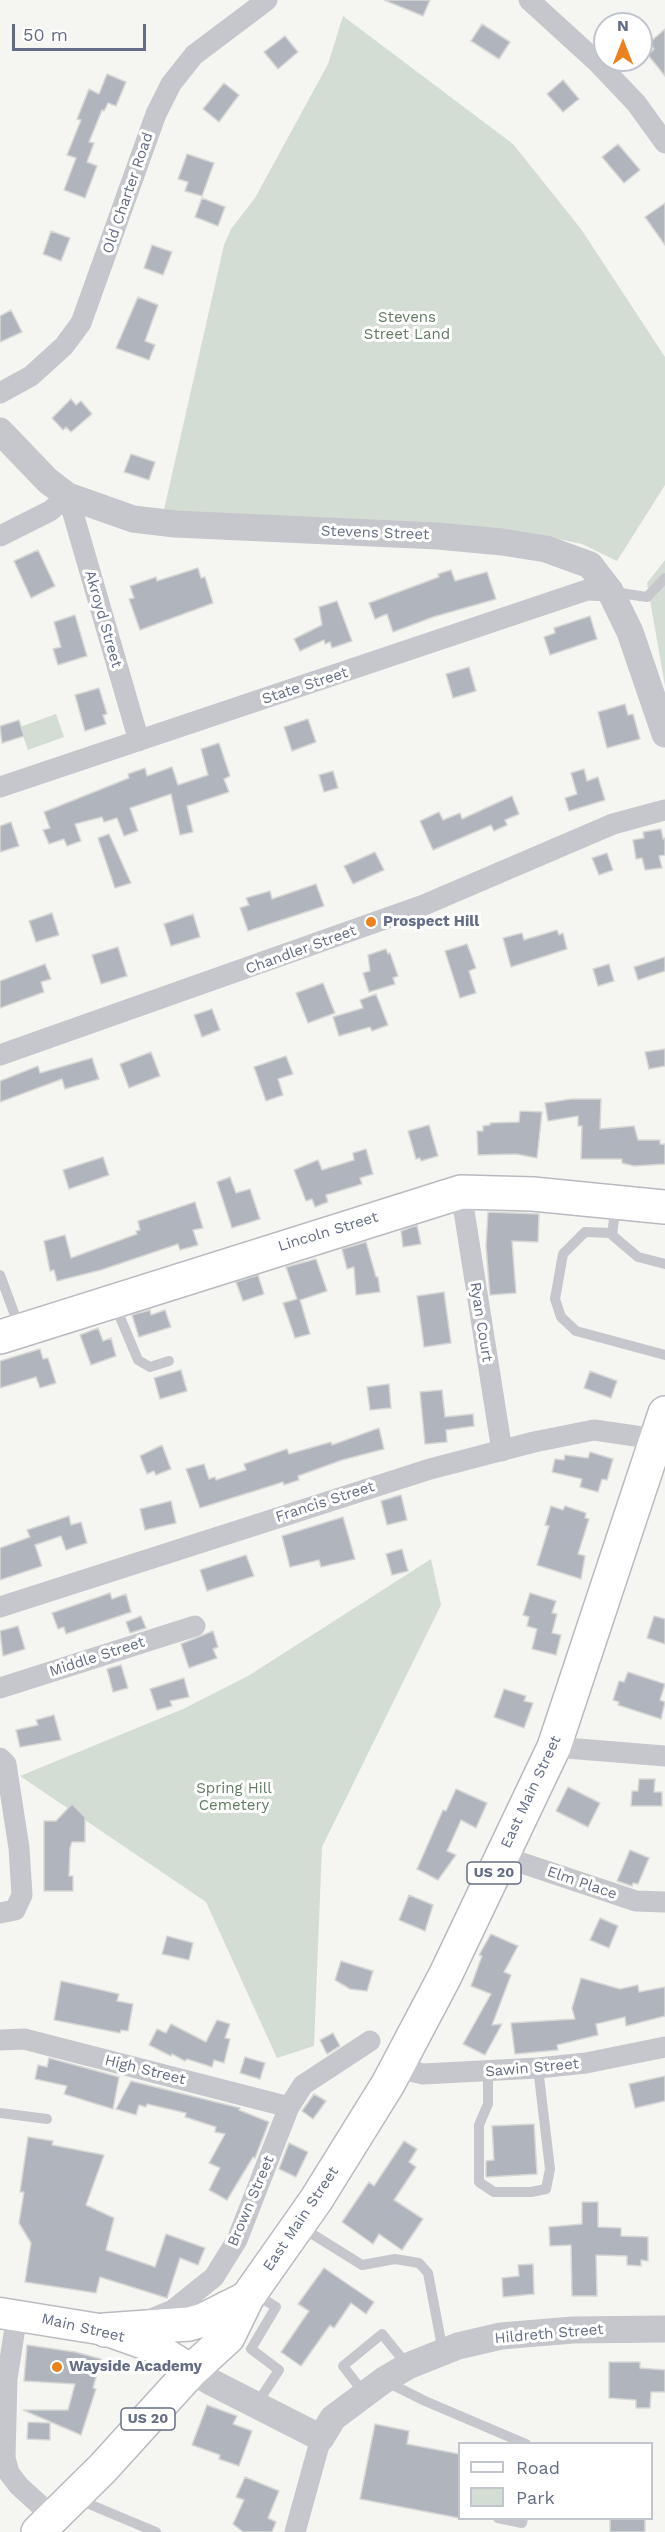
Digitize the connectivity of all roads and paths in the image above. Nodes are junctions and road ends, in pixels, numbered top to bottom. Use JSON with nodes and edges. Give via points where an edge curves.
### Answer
{"nodes":[{"id":1,"x":267,"y":0,"type":"edge"},
{"id":2,"x":529,"y":0,"type":"edge"},
{"id":3,"x":665,"y":143,"type":"edge"},
{"id":4,"x":0,"y":393,"type":"edge"},
{"id":5,"x":0,"y":431,"type":"edge"},
{"id":6,"x":68,"y":496,"type":"junction"},
{"id":7,"x":0,"y":536,"type":"edge"},
{"id":8,"x":665,"y":578,"type":"edge"},
{"id":9,"x":610,"y":591,"type":"junction"},
{"id":10,"x":661,"y":707,"type":"edge"},
{"id":11,"x":665,"y":734,"type":"edge"},
{"id":12,"x":139,"y":741,"type":"junction"},
{"id":13,"x":0,"y":787,"type":"edge"},
{"id":14,"x":665,"y":810,"type":"edge"},
{"id":15,"x":0,"y":1055,"type":"edge"},
{"id":16,"x":461,"y":1192,"type":"junction"},
{"id":17,"x":616,"y":1201,"type":"junction"},
{"id":18,"x":665,"y":1207,"type":"edge"},
{"id":19,"x":612,"y":1233,"type":"junction"},
{"id":20,"x":665,"y":1264,"type":"edge"},
{"id":21,"x":0,"y":1275,"type":"edge"},
{"id":22,"x":113,"y":1300,"type":"junction"},
{"id":23,"x":10,"y":1334,"type":"edge"},
{"id":24,"x":665,"y":1356,"type":"edge"},
{"id":25,"x":170,"y":1361,"type":"dead end"},
{"id":26,"x":661,"y":1426,"type":"edge"},
{"id":27,"x":502,"y":1451,"type":"junction"},
{"id":28,"x":0,"y":1607,"type":"edge"},
{"id":29,"x":195,"y":1626,"type":"dead end"},
{"id":30,"x":0,"y":1688,"type":"edge"},
{"id":31,"x":554,"y":1746,"type":"junction"},
{"id":32,"x":665,"y":1756,"type":"edge"},
{"id":33,"x":0,"y":1758,"type":"edge"},
{"id":34,"x":501,"y":1856,"type":"junction"},
{"id":35,"x":665,"y":1902,"type":"edge"},
{"id":36,"x":0,"y":1913,"type":"edge"},
{"id":37,"x":0,"y":2040,"type":"edge"},
{"id":38,"x":370,"y":2041,"type":"dead end"},
{"id":39,"x":665,"y":2047,"type":"edge"},
{"id":40,"x":397,"y":2068,"type":"junction"},
{"id":41,"x":538,"y":2068,"type":"junction"},
{"id":42,"x":488,"y":2072,"type":"junction"},
{"id":43,"x":289,"y":2107,"type":"junction"},
{"id":44,"x":0,"y":2113,"type":"edge"},
{"id":45,"x":47,"y":2119,"type":"dead end"},
{"id":46,"x":298,"y":2225,"type":"junction"},
{"id":47,"x":242,"y":2299,"type":"junction"},
{"id":48,"x":9,"y":2314,"type":"edge"},
{"id":49,"x":665,"y":2329,"type":"edge"},
{"id":50,"x":105,"y":2330,"type":"junction"},
{"id":51,"x":442,"y":2352,"type":"junction"},
{"id":52,"x":408,"y":2366,"type":"junction"},
{"id":53,"x":192,"y":2370,"type":"junction"},
{"id":54,"x":374,"y":2387,"type":"junction"},
{"id":55,"x":256,"y":2405,"type":"junction"},
{"id":56,"x":321,"y":2438,"type":"junction"},
{"id":57,"x":521,"y":2442,"type":"edge"},
{"id":58,"x":55,"y":2516,"type":"edge"},
{"id":59,"x":508,"y":2520,"type":"edge"},
{"id":60,"x":523,"y":2520,"type":"edge"},
{"id":61,"x":156,"y":2532,"type":"edge"},
{"id":62,"x":295,"y":2532,"type":"edge"}],
"edges":[{"from":1,"to":4,"type":"street","name":"Old Charter Road","via":[[194,55],[171,84],[156,114],[81,322],[64,346],[31,376]]},
{"from":2,"to":3,"type":"street","via":[[613,78]]},
{"from":5,"to":6,"type":"street","name":"Stevens Street"},
{"from":6,"to":7,"type":"street","via":[[50,511]]},
{"from":6,"to":9,"type":"street","name":"Stevens Street","via":[[133,519],[175,524],[438,536],[546,549],[590,565]]},
{"from":6,"to":12,"type":"street","name":"Akroyd Street"},
{"from":8,"to":9,"type":"lane","via":[[648,597]]},
{"from":9,"to":10,"type":"street","name":"Stevens Street"},
{"from":9,"to":12,"type":"street","name":"State Street","via":[[586,590]]},
{"from":10,"to":11,"type":"street","name":"Stevens Street"},
{"from":12,"to":13,"type":"street","name":"State Street"},
{"from":14,"to":15,"type":"street","name":"Chandler Street","via":[[613,824],[424,905]]},
{"from":16,"to":17,"type":"main road","name":"Lincoln Street"},
{"from":16,"to":22,"type":"main road","name":"Lincoln Street"},
{"from":16,"to":27,"type":"street","name":"Ryan Court"},
{"from":17,"to":18,"type":"main road","name":"Lincoln Street"},
{"from":17,"to":19,"type":"lane"},
{"from":19,"to":20,"type":"lane","via":[[638,1257]]},
{"from":19,"to":24,"type":"lane","via":[[585,1232],[563,1254],[555,1299],[561,1317],[576,1331]]},
{"from":21,"to":23,"type":"lane"},
{"from":22,"to":23,"type":"main road","name":"Lincoln Street"},
{"from":22,"to":25,"type":"lane","via":[[138,1360],[150,1367]]},
{"from":26,"to":27,"type":"street","name":"Francis Street","via":[[594,1430]]},
{"from":26,"to":31,"type":"main road","name":"East Main Street","number":"US 20"},
{"from":27,"to":28,"type":"street","name":"Francis Street","via":[[327,1501]]},
{"from":29,"to":30,"type":"street","name":"Middle Street"},
{"from":31,"to":32,"type":"street"},
{"from":31,"to":34,"type":"main road","name":"East Main Street","number":"US 20"},
{"from":33,"to":36,"type":"street","via":[[6,1764],[19,1848],[21,1895],[15,1910]]},
{"from":34,"to":35,"type":"street","name":"Elm Place","via":[[636,1901]]},
{"from":34,"to":40,"type":"main road","name":"East Main Street","number":"US 20"},
{"from":37,"to":43,"type":"street","name":"High Street","via":[[24,2039]]},
{"from":38,"to":43,"type":"street","name":"Brown Street","via":[[303,2085]]},
{"from":39,"to":41,"type":"street","name":"Sawin Street"},
{"from":40,"to":42,"type":"street","name":"Sawin Street","via":[[423,2074]]},
{"from":40,"to":46,"type":"main road","name":"East Main Street","number":"US 20"},
{"from":41,"to":42,"type":"street","name":"Sawin Street"},
{"from":41,"to":42,"type":"lane","via":[[550,2169],[546,2189],[531,2192],[494,2192],[479,2182],[479,2126],[488,2104]]},
{"from":43,"to":50,"type":"street","name":"Brown Street","via":[[237,2240],[214,2277],[173,2310],[135,2325]]},
{"from":44,"to":45,"type":"lane"},
{"from":46,"to":47,"type":"main road","name":"East Main Street","number":"US 20"},
{"from":46,"to":51,"type":"lane","via":[[362,2265],[395,2259],[419,2262],[428,2273]]},
{"from":47,"to":50,"type":"main road","via":[[189,2324]]},
{"from":47,"to":53,"type":"main road","name":"East Main Street","number":"US 20","via":[[228,2337]]},
{"from":47,"to":55,"type":"lane","via":[[276,2307],[251,2349],[279,2370]]},
{"from":48,"to":50,"type":"main road","name":"Main Street"},
{"from":48,"to":58,"type":"street","via":[[5,2458],[9,2473],[19,2486]]},
{"from":49,"to":51,"type":"street","name":"Hildreth Street","via":[[501,2336]]},
{"from":50,"to":53,"type":"main road","name":"Main Street","via":[[158,2349]]},
{"from":51,"to":52,"type":"street","name":"Hildreth Street"},
{"from":52,"to":54,"type":"street","name":"Hildreth Street"},
{"from":52,"to":54,"type":"lane","via":[[382,2334],[343,2366]]},
{"from":53,"to":55,"type":"street","name":"Main Street"},
{"from":53,"to":58,"type":"main road","number":"US 20"},
{"from":54,"to":56,"type":"street","name":"Hildreth Street","via":[[333,2418]]},
{"from":54,"to":57,"type":"lane","via":[[425,2401]]},
{"from":55,"to":56,"type":"street","name":"Main Street"},
{"from":56,"to":62,"type":"street"},
{"from":58,"to":61,"type":"lane"},
{"from":59,"to":60,"type":"lane"}]}
